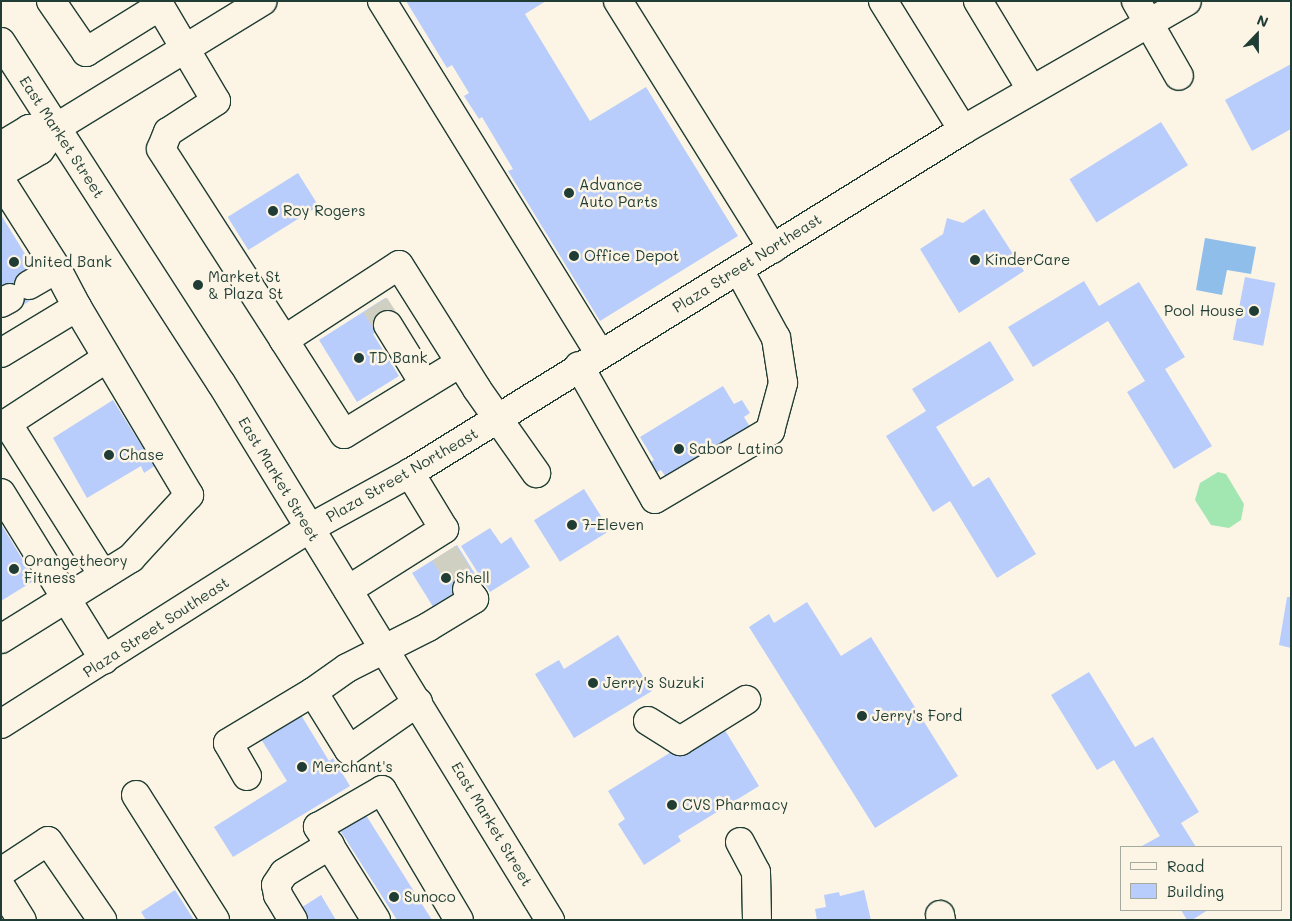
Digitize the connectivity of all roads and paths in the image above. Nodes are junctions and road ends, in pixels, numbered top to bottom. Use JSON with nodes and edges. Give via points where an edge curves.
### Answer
{"nodes":[{"id":1,"x":51,"y":1,"type":"edge"},
{"id":2,"x":263,"y":1,"type":"edge"},
{"id":3,"x":382,"y":1,"type":"edge"},
{"id":4,"x":618,"y":1,"type":"edge"},
{"id":5,"x":882,"y":1,"type":"edge"},
{"id":6,"x":978,"y":1,"type":"edge"},
{"id":7,"x":1187,"y":1,"type":"edge"},
{"id":8,"x":158,"y":3,"type":"edge"},
{"id":9,"x":1142,"y":12,"type":"edge"},
{"id":10,"x":1,"y":42,"type":"edge"},
{"id":11,"x":186,"y":48,"type":"junction"},
{"id":12,"x":1179,"y":76,"type":"dead end"},
{"id":13,"x":1031,"y":90,"type":"junction"},
{"id":14,"x":56,"y":127,"type":"junction"},
{"id":15,"x":963,"y":130,"type":"junction"},
{"id":16,"x":1,"y":146,"type":"edge"},
{"id":17,"x":1,"y":173,"type":"edge"},
{"id":18,"x":1,"y":181,"type":"edge"},
{"id":19,"x":772,"y":248,"type":"junction"},
{"id":20,"x":57,"y":269,"type":"junction"},
{"id":21,"x":739,"y":270,"type":"junction"},
{"id":22,"x":13,"y":295,"type":"edge"},
{"id":23,"x":376,"y":306,"type":"junction"},
{"id":24,"x":77,"y":307,"type":"junction"},
{"id":25,"x":284,"y":340,"type":"junction"},
{"id":26,"x":1,"y":353,"type":"edge"},
{"id":27,"x":107,"y":358,"type":"junction"},
{"id":28,"x":589,"y":360,"type":"junction"},
{"id":29,"x":460,"y":363,"type":"junction"},
{"id":30,"x":425,"y":385,"type":"junction"},
{"id":31,"x":497,"y":419,"type":"junction"},
{"id":32,"x":4,"y":425,"type":"edge"},
{"id":33,"x":410,"y":473,"type":"junction"},
{"id":34,"x":536,"y":473,"type":"dead end"},
{"id":35,"x":1,"y":492,"type":"edge"},
{"id":36,"x":310,"y":528,"type":"junction"},
{"id":37,"x":103,"y":575,"type":"junction"},
{"id":38,"x":468,"y":589,"type":"dead end"},
{"id":39,"x":348,"y":590,"type":"junction"},
{"id":40,"x":67,"y":597,"type":"junction"},
{"id":41,"x":1,"y":639,"type":"edge"},
{"id":42,"x":385,"y":648,"type":"junction"},
{"id":43,"x":104,"y":660,"type":"junction"},
{"id":44,"x":313,"y":692,"type":"junction"},
{"id":45,"x":746,"y":700,"type":"dead end"},
{"id":46,"x":418,"y":702,"type":"junction"},
{"id":47,"x":648,"y":721,"type":"dead end"},
{"id":48,"x":1,"y":724,"type":"edge"},
{"id":49,"x":247,"y":776,"type":"dead end"},
{"id":50,"x":136,"y":795,"type":"dead end"},
{"id":51,"x":740,"y":842,"type":"dead end"},
{"id":52,"x":330,"y":845,"type":"junction"},
{"id":53,"x":1,"y":872,"type":"edge"},
{"id":54,"x":1,"y":887,"type":"edge"},
{"id":55,"x":22,"y":920,"type":"edge"},
{"id":56,"x":102,"y":920,"type":"edge"},
{"id":57,"x":215,"y":920,"type":"edge"},
{"id":58,"x":293,"y":920,"type":"edge"},
{"id":59,"x":376,"y":920,"type":"edge"},
{"id":60,"x":459,"y":920,"type":"edge"},
{"id":61,"x":550,"y":920,"type":"edge"},
{"id":62,"x":757,"y":920,"type":"edge"}],
"edges":[{"from":1,"to":8,"type":"main road","via":[[86,52]]},
{"from":2,"to":11,"type":"main road"},
{"from":3,"to":28,"type":"main road"},
{"from":4,"to":19,"type":"main road"},
{"from":5,"to":15,"type":"main road"},
{"from":6,"to":13,"type":"main road"},
{"from":7,"to":9,"type":"main road","name":"Plaza Street Northeast"},
{"from":8,"to":11,"type":"main road"},
{"from":9,"to":12,"type":"main road"},
{"from":9,"to":13,"type":"main road","name":"Plaza Street Northeast"},
{"from":10,"to":14,"type":"main road","name":"East Market Street"},
{"from":11,"to":14,"type":"main road"},
{"from":11,"to":25,"type":"main road","via":[[216,101],[168,132],[161,148]]},
{"from":13,"to":15,"type":"main road","name":"Plaza Street Northeast"},
{"from":14,"to":16,"type":"main road","via":[[29,129]]},
{"from":14,"to":17,"type":"main road","via":[[40,150]]},
{"from":14,"to":36,"type":"main road","name":"East Market Street"},
{"from":15,"to":19,"type":"main road","name":"Plaza Street Northeast"},
{"from":18,"to":20,"type":"main road"},
{"from":19,"to":21,"type":"main road","name":"Plaza Street Northeast"},
{"from":20,"to":22,"type":"main road"},
{"from":20,"to":24,"type":"main road"},
{"from":21,"to":28,"type":"main road","name":"Plaza Street Northeast"},
{"from":21,"to":28,"type":"main road","via":[[776,338],[783,383],[770,431],[655,499]]},
{"from":23,"to":25,"type":"main road"},
{"from":23,"to":29,"type":"main road","via":[[399,265]]},
{"from":23,"to":30,"type":"main road"},
{"from":24,"to":26,"type":"main road"},
{"from":24,"to":27,"type":"main road"},
{"from":25,"to":30,"type":"main road","via":[[344,434]]},
{"from":27,"to":32,"type":"main road"},
{"from":27,"to":37,"type":"main road","via":[[189,495],[131,558]]},
{"from":28,"to":31,"type":"main road","name":"Plaza Street Northeast"},
{"from":29,"to":30,"type":"main road"},
{"from":29,"to":31,"type":"main road"},
{"from":31,"to":33,"type":"main road","name":"Plaza Street Northeast"},
{"from":31,"to":34,"type":"main road"},
{"from":32,"to":37,"type":"main road"},
{"from":33,"to":36,"type":"main road","name":"Plaza Street Northeast"},
{"from":33,"to":39,"type":"main road","via":[[445,534]]},
{"from":35,"to":40,"type":"main road"},
{"from":36,"to":39,"type":"main road","name":"East Market Street"},
{"from":36,"to":43,"type":"main road","name":"Plaza Street Southeast"},
{"from":37,"to":40,"type":"main road"},
{"from":38,"to":42,"type":"main road","via":[[474,599]]},
{"from":39,"to":42,"type":"main road","name":"East Market Street"},
{"from":40,"to":41,"type":"main road"},
{"from":40,"to":43,"type":"main road"},
{"from":42,"to":44,"type":"main road","via":[[347,668]]},
{"from":42,"to":46,"type":"main road","name":"East Market Street"},
{"from":43,"to":48,"type":"main road","name":"Plaza Street Southeast"},
{"from":44,"to":46,"type":"main road","via":[[349,750]]},
{"from":44,"to":49,"type":"main road","via":[[228,743]]},
{"from":45,"to":47,"type":"main road","via":[[680,741]]},
{"from":46,"to":61,"type":"main road","name":"East Market Street"},
{"from":50,"to":57,"type":"main road"},
{"from":51,"to":62,"type":"main road","via":[[756,872]]},
{"from":52,"to":58,"type":"main road","via":[[284,873],[276,885],[278,895]]},
{"from":52,"to":59,"type":"main road"},
{"from":52,"to":60,"type":"main road","via":[[318,827],[382,790]]},
{"from":53,"to":56,"type":"main road","via":[[48,841]]},
{"from":54,"to":55,"type":"main road"}]}
